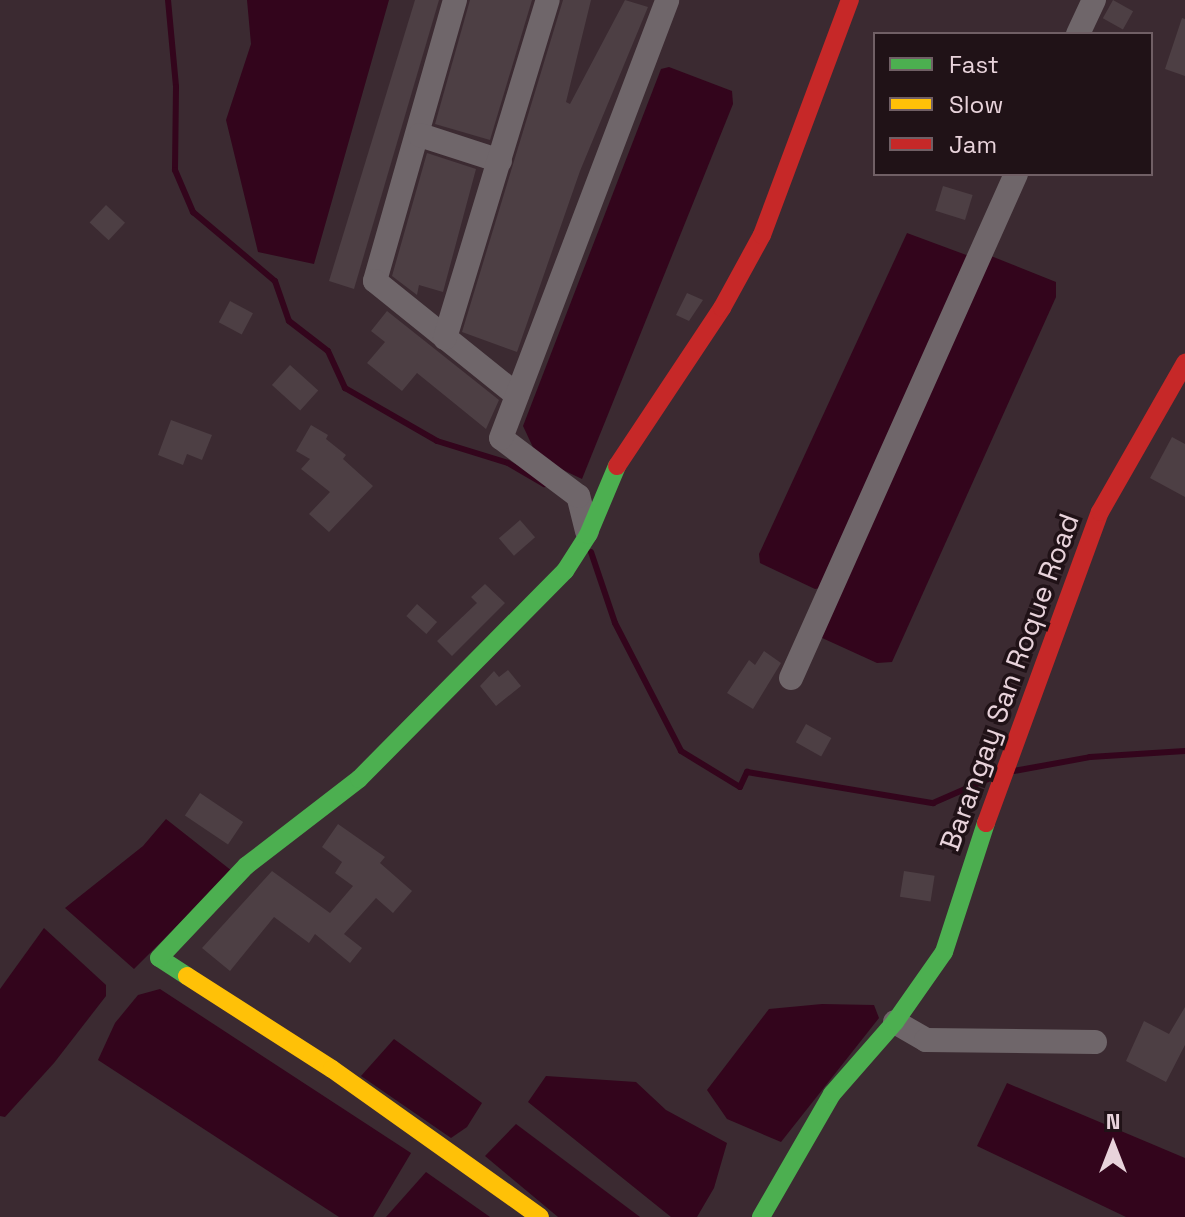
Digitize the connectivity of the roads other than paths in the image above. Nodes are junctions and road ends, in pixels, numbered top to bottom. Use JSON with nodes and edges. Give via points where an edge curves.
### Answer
{"nodes":[{"id":1,"x":455,"y":0,"type":"edge"},
{"id":2,"x":548,"y":0,"type":"edge"},
{"id":3,"x":667,"y":0,"type":"edge"},
{"id":4,"x":850,"y":0,"type":"edge"},
{"id":5,"x":1094,"y":0,"type":"edge"},
{"id":6,"x":1079,"y":32,"type":"edge"},
{"id":7,"x":420,"y":135,"type":"junction"},
{"id":8,"x":500,"y":161,"type":"junction"},
{"id":9,"x":1015,"y":176,"type":"edge"},
{"id":10,"x":445,"y":338,"type":"junction"},
{"id":11,"x":1185,"y":363,"type":"edge"},
{"id":12,"x":517,"y":395,"type":"junction"},
{"id":13,"x":587,"y":531,"type":"junction"},
{"id":14,"x":791,"y":678,"type":"dead end"},
{"id":15,"x":895,"y":1022,"type":"junction"},
{"id":16,"x":1095,"y":1042,"type":"dead end"},
{"id":17,"x":540,"y":1217,"type":"edge"},
{"id":18,"x":761,"y":1217,"type":"edge"}],
"edges":[{"from":1,"to":7,"type":"street"},
{"from":2,"to":8,"type":"street"},
{"from":3,"to":12,"type":"street"},
{"from":4,"to":13,"type":"street","via":[[762,235],[722,308],[626,446]]},
{"from":5,"to":6,"type":"street"},
{"from":7,"to":8,"type":"street"},
{"from":7,"to":10,"type":"street","via":[[375,281]]},
{"from":8,"to":10,"type":"street"},
{"from":9,"to":14,"type":"street"},
{"from":10,"to":12,"type":"street"},
{"from":11,"to":15,"type":"street","name":"Barangay San Roque Road","via":[[1100,512],[1013,737],[944,952]]},
{"from":12,"to":13,"type":"street","via":[[501,438],[578,496]]},
{"from":13,"to":17,"type":"street","via":[[565,571],[484,656],[359,779],[246,866],[159,958],[357,1086]]},
{"from":15,"to":16,"type":"street","via":[[926,1040]]},
{"from":15,"to":18,"type":"street","name":"Barangay San Roque Road","via":[[832,1094]]}]}
